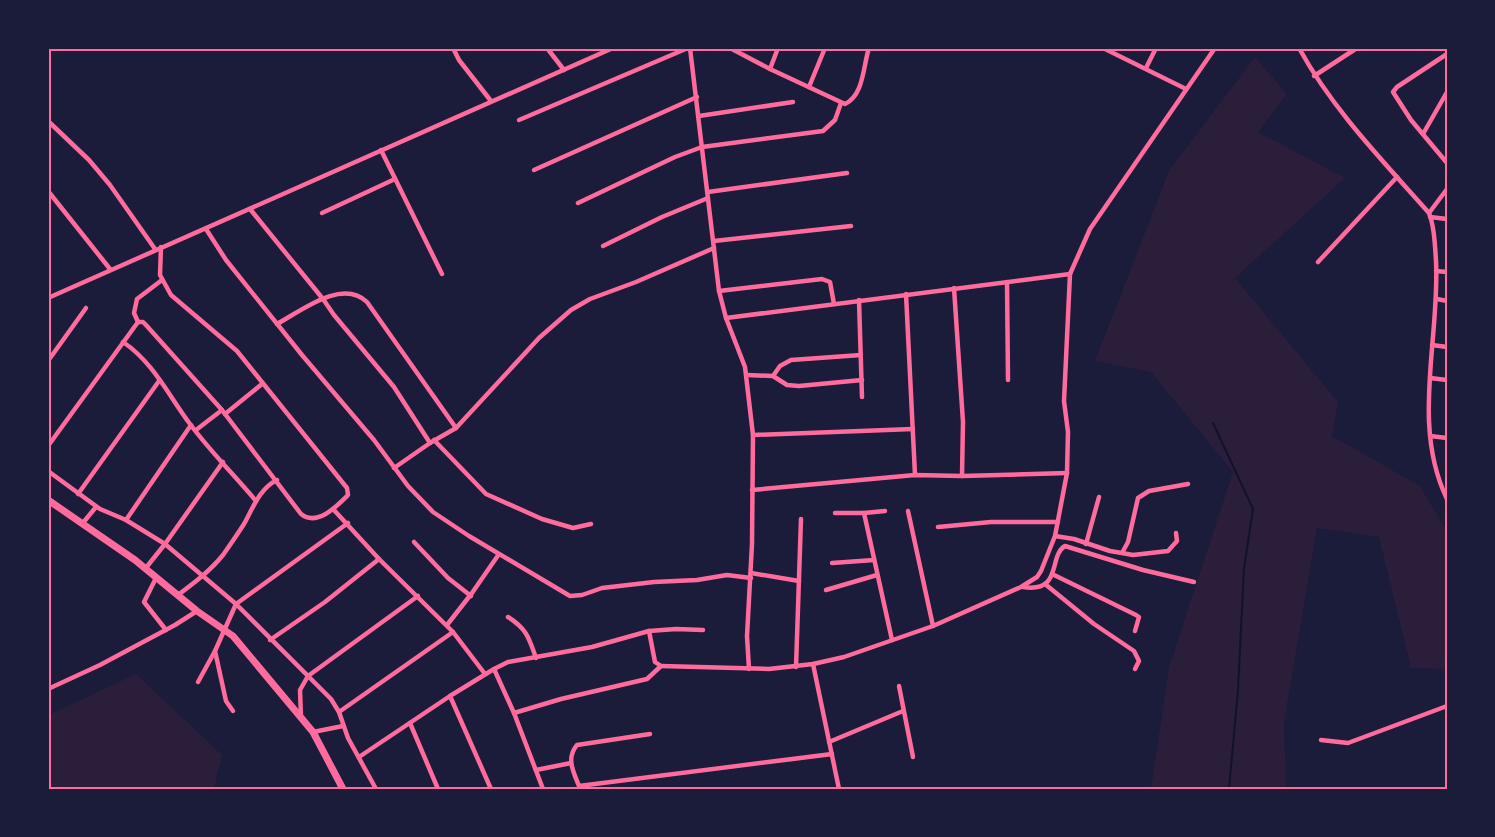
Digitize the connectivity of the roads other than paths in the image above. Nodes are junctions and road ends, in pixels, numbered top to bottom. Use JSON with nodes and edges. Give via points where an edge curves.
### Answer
{"nodes":[{"id":1,"x":453,"y":48,"type":"edge"},
{"id":2,"x":547,"y":48,"type":"edge"},
{"id":3,"x":613,"y":48,"type":"edge"},
{"id":4,"x":689,"y":48,"type":"edge"},
{"id":5,"x":730,"y":48,"type":"edge"},
{"id":6,"x":778,"y":48,"type":"edge"},
{"id":7,"x":825,"y":48,"type":"edge"},
{"id":8,"x":869,"y":48,"type":"edge"},
{"id":9,"x":1105,"y":48,"type":"edge"},
{"id":10,"x":1156,"y":48,"type":"edge"},
{"id":11,"x":1215,"y":48,"type":"edge"},
{"id":12,"x":1299,"y":48,"type":"edge"},
{"id":13,"x":1357,"y":48,"type":"edge"},
{"id":14,"x":1447,"y":54,"type":"edge"},
{"id":15,"x":770,"y":69,"type":"junction"},
{"id":16,"x":1146,"y":69,"type":"junction"},
{"id":17,"x":564,"y":70,"type":"junction"},
{"id":18,"x":1314,"y":76,"type":"junction"},
{"id":19,"x":809,"y":87,"type":"junction"},
{"id":20,"x":1186,"y":89,"type":"junction"},
{"id":21,"x":1447,"y":92,"type":"edge"},
{"id":22,"x":697,"y":97,"type":"junction"},
{"id":23,"x":491,"y":101,"type":"junction"},
{"id":24,"x":794,"y":102,"type":"dead end"},
{"id":25,"x":841,"y":103,"type":"junction"},
{"id":26,"x":699,"y":116,"type":"junction"},
{"id":27,"x":519,"y":120,"type":"dead end"},
{"id":28,"x":48,"y":121,"type":"edge"},
{"id":29,"x":1423,"y":134,"type":"junction"},
{"id":30,"x":702,"y":147,"type":"junction"},
{"id":31,"x":381,"y":150,"type":"junction"},
{"id":32,"x":1447,"y":163,"type":"edge"},
{"id":33,"x":534,"y":170,"type":"dead end"},
{"id":34,"x":847,"y":173,"type":"dead end"},
{"id":35,"x":1397,"y":177,"type":"junction"},
{"id":36,"x":395,"y":179,"type":"junction"},
{"id":37,"x":1447,"y":189,"type":"edge"},
{"id":38,"x":48,"y":191,"type":"edge"},
{"id":39,"x":708,"y":195,"type":"junction"},
{"id":40,"x":578,"y":203,"type":"dead end"},
{"id":41,"x":250,"y":209,"type":"junction"},
{"id":42,"x":322,"y":213,"type":"dead end"},
{"id":43,"x":1430,"y":215,"type":"junction"},
{"id":44,"x":1447,"y":219,"type":"edge"},
{"id":45,"x":850,"y":226,"type":"dead end"},
{"id":46,"x":206,"y":229,"type":"junction"},
{"id":47,"x":714,"y":242,"type":"junction"},
{"id":48,"x":603,"y":246,"type":"dead end"},
{"id":49,"x":158,"y":248,"type":"junction"},
{"id":50,"x":714,"y":248,"type":"junction"},
{"id":51,"x":1318,"y":262,"type":"dead end"},
{"id":52,"x":111,"y":269,"type":"junction"},
{"id":53,"x":1436,"y":271,"type":"junction"},
{"id":54,"x":1447,"y":272,"type":"edge"},
{"id":55,"x":442,"y":274,"type":"dead end"},
{"id":56,"x":1070,"y":274,"type":"junction"},
{"id":57,"x":162,"y":280,"type":"junction"},
{"id":58,"x":1006,"y":282,"type":"junction"},
{"id":59,"x":954,"y":288,"type":"junction"},
{"id":60,"x":719,"y":291,"type":"junction"},
{"id":61,"x":906,"y":294,"type":"junction"},
{"id":62,"x":48,"y":298,"type":"edge"},
{"id":63,"x":323,"y":299,"type":"junction"},
{"id":64,"x":1437,"y":299,"type":"junction"},
{"id":65,"x":859,"y":300,"type":"junction"},
{"id":66,"x":1447,"y":301,"type":"edge"},
{"id":67,"x":834,"y":304,"type":"junction"},
{"id":68,"x":86,"y":308,"type":"dead end"},
{"id":69,"x":726,"y":318,"type":"junction"},
{"id":70,"x":138,"y":322,"type":"junction"},
{"id":71,"x":277,"y":324,"type":"junction"},
{"id":72,"x":123,"y":342,"type":"junction"},
{"id":73,"x":1432,"y":345,"type":"junction"},
{"id":74,"x":1447,"y":347,"type":"edge"},
{"id":75,"x":861,"y":355,"type":"junction"},
{"id":76,"x":48,"y":361,"type":"edge"},
{"id":77,"x":747,"y":375,"type":"junction"},
{"id":78,"x":773,"y":376,"type":"junction"},
{"id":79,"x":1430,"y":378,"type":"junction"},
{"id":80,"x":862,"y":380,"type":"junction"},
{"id":81,"x":1008,"y":380,"type":"dead end"},
{"id":82,"x":1447,"y":380,"type":"edge"},
{"id":83,"x":159,"y":381,"type":"junction"},
{"id":84,"x":262,"y":384,"type":"junction"},
{"id":85,"x":862,"y":397,"type":"dead end"},
{"id":86,"x":223,"y":412,"type":"junction"},
{"id":87,"x":191,"y":425,"type":"junction"},
{"id":88,"x":456,"y":428,"type":"junction"},
{"id":89,"x":913,"y":429,"type":"junction"},
{"id":90,"x":196,"y":430,"type":"junction"},
{"id":91,"x":753,"y":435,"type":"junction"},
{"id":92,"x":1430,"y":436,"type":"junction"},
{"id":93,"x":1447,"y":438,"type":"edge"},
{"id":94,"x":432,"y":442,"type":"junction"},
{"id":95,"x":48,"y":446,"type":"edge"},
{"id":96,"x":223,"y":462,"type":"junction"},
{"id":97,"x":394,"y":468,"type":"junction"},
{"id":98,"x":48,"y":471,"type":"edge"},
{"id":99,"x":1067,"y":473,"type":"junction"},
{"id":100,"x":915,"y":475,"type":"junction"},
{"id":101,"x":962,"y":476,"type":"junction"},
{"id":102,"x":277,"y":480,"type":"junction"},
{"id":103,"x":1188,"y":484,"type":"dead end"},
{"id":104,"x":752,"y":490,"type":"junction"},
{"id":105,"x":78,"y":494,"type":"junction"},
{"id":106,"x":1098,"y":497,"type":"dead end"},
{"id":107,"x":1447,"y":499,"type":"edge"},
{"id":108,"x":48,"y":500,"type":"edge"},
{"id":109,"x":256,"y":501,"type":"junction"},
{"id":110,"x":96,"y":507,"type":"junction"},
{"id":111,"x":333,"y":509,"type":"junction"},
{"id":112,"x":885,"y":511,"type":"dead end"},
{"id":113,"x":908,"y":511,"type":"dead end"},
{"id":114,"x":835,"y":513,"type":"dead end"},
{"id":115,"x":864,"y":513,"type":"junction"},
{"id":116,"x":801,"y":519,"type":"dead end"},
{"id":117,"x":126,"y":520,"type":"junction"},
{"id":118,"x":1058,"y":522,"type":"junction"},
{"id":119,"x":82,"y":524,"type":"junction"},
{"id":120,"x":348,"y":524,"type":"junction"},
{"id":121,"x":591,"y":524,"type":"dead end"},
{"id":122,"x":938,"y":527,"type":"dead end"},
{"id":123,"x":1176,"y":533,"type":"dead end"},
{"id":124,"x":1055,"y":536,"type":"junction"},
{"id":125,"x":414,"y":542,"type":"dead end"},
{"id":126,"x":165,"y":544,"type":"junction"},
{"id":127,"x":1086,"y":544,"type":"junction"},
{"id":128,"x":1122,"y":553,"type":"junction"},
{"id":129,"x":498,"y":554,"type":"junction"},
{"id":130,"x":379,"y":559,"type":"junction"},
{"id":131,"x":874,"y":560,"type":"junction"},
{"id":132,"x":832,"y":563,"type":"dead end"},
{"id":133,"x":145,"y":569,"type":"junction"},
{"id":134,"x":1052,"y":574,"type":"junction"},
{"id":135,"x":751,"y":575,"type":"junction"},
{"id":136,"x":877,"y":575,"type":"junction"},
{"id":137,"x":156,"y":578,"type":"junction"},
{"id":138,"x":202,"y":578,"type":"junction"},
{"id":139,"x":800,"y":582,"type":"junction"},
{"id":140,"x":1194,"y":582,"type":"dead end"},
{"id":141,"x":1045,"y":584,"type":"junction"},
{"id":142,"x":1021,"y":586,"type":"junction"},
{"id":143,"x":826,"y":590,"type":"dead end"},
{"id":144,"x":178,"y":595,"type":"junction"},
{"id":145,"x":418,"y":596,"type":"junction"},
{"id":146,"x":471,"y":596,"type":"junction"},
{"id":147,"x":236,"y":604,"type":"junction"},
{"id":148,"x":197,"y":611,"type":"junction"},
{"id":149,"x":508,"y":617,"type":"dead end"},
{"id":150,"x":447,"y":625,"type":"junction"},
{"id":151,"x":933,"y":626,"type":"junction"},
{"id":152,"x":166,"y":630,"type":"junction"},
{"id":153,"x":703,"y":630,"type":"dead end"},
{"id":154,"x":225,"y":631,"type":"junction"},
{"id":155,"x":650,"y":631,"type":"junction"},
{"id":156,"x":453,"y":632,"type":"junction"},
{"id":157,"x":1135,"y":632,"type":"dead end"},
{"id":158,"x":270,"y":640,"type":"junction"},
{"id":159,"x":892,"y":640,"type":"junction"},
{"id":160,"x":215,"y":651,"type":"junction"},
{"id":161,"x":536,"y":658,"type":"junction"},
{"id":162,"x":813,"y":664,"type":"junction"},
{"id":163,"x":661,"y":666,"type":"junction"},
{"id":164,"x":796,"y":667,"type":"junction"},
{"id":165,"x":494,"y":669,"type":"junction"},
{"id":166,"x":749,"y":669,"type":"junction"},
{"id":167,"x":1135,"y":669,"type":"dead end"},
{"id":168,"x":485,"y":674,"type":"junction"},
{"id":169,"x":308,"y":676,"type":"junction"},
{"id":170,"x":198,"y":682,"type":"dead end"},
{"id":171,"x":899,"y":686,"type":"dead end"},
{"id":172,"x":48,"y":688,"type":"edge"},
{"id":173,"x":450,"y":696,"type":"junction"},
{"id":174,"x":1447,"y":706,"type":"edge"},
{"id":175,"x":232,"y":711,"type":"dead end"},
{"id":176,"x":903,"y":711,"type":"junction"},
{"id":177,"x":339,"y":712,"type":"junction"},
{"id":178,"x":514,"y":713,"type":"junction"},
{"id":179,"x":301,"y":717,"type":"junction"},
{"id":180,"x":410,"y":723,"type":"junction"},
{"id":181,"x":343,"y":726,"type":"junction"},
{"id":182,"x":313,"y":732,"type":"junction"},
{"id":183,"x":650,"y":734,"type":"dead end"},
{"id":184,"x":1321,"y":740,"type":"dead end"},
{"id":185,"x":830,"y":742,"type":"junction"},
{"id":186,"x":832,"y":754,"type":"junction"},
{"id":187,"x":359,"y":757,"type":"junction"},
{"id":188,"x":913,"y":757,"type":"dead end"},
{"id":189,"x":571,"y":763,"type":"junction"},
{"id":190,"x":536,"y":770,"type":"junction"},
{"id":191,"x":343,"y":789,"type":"edge"},
{"id":192,"x":376,"y":789,"type":"edge"},
{"id":193,"x":438,"y":789,"type":"edge"},
{"id":194,"x":491,"y":789,"type":"edge"},
{"id":195,"x":543,"y":789,"type":"edge"},
{"id":196,"x":839,"y":789,"type":"edge"}],
"edges":[{"from":1,"to":23,"type":"street"},
{"from":2,"to":17,"type":"street"},
{"from":3,"to":17,"type":"street"},
{"from":4,"to":22,"type":"street"},
{"from":4,"to":27,"type":"street"},
{"from":5,"to":15,"type":"street"},
{"from":6,"to":15,"type":"street"},
{"from":7,"to":19,"type":"street"},
{"from":8,"to":25,"type":"street","via":[[855,96]]},
{"from":9,"to":16,"type":"street"},
{"from":10,"to":16,"type":"street"},
{"from":11,"to":20,"type":"street"},
{"from":12,"to":18,"type":"street"},
{"from":13,"to":18,"type":"street"},
{"from":14,"to":29,"type":"street","via":[[1393,92]]},
{"from":15,"to":19,"type":"street"},
{"from":16,"to":20,"type":"street"},
{"from":17,"to":23,"type":"street"},
{"from":18,"to":35,"type":"street"},
{"from":19,"to":25,"type":"street"},
{"from":20,"to":56,"type":"street","via":[[1090,229]]},
{"from":21,"to":29,"type":"street"},
{"from":22,"to":26,"type":"street"},
{"from":22,"to":33,"type":"street"},
{"from":23,"to":31,"type":"street"},
{"from":24,"to":26,"type":"street"},
{"from":25,"to":30,"type":"street","via":[[835,120],[823,131]]},
{"from":26,"to":30,"type":"street"},
{"from":28,"to":49,"type":"street","via":[[89,160]]},
{"from":29,"to":32,"type":"street"},
{"from":30,"to":39,"type":"street"},
{"from":30,"to":40,"type":"street"},
{"from":31,"to":36,"type":"street"},
{"from":31,"to":41,"type":"street"},
{"from":34,"to":39,"type":"street"},
{"from":35,"to":43,"type":"street"},
{"from":35,"to":51,"type":"street"},
{"from":36,"to":42,"type":"street"},
{"from":36,"to":55,"type":"street"},
{"from":37,"to":43,"type":"street"},
{"from":38,"to":52,"type":"street"},
{"from":39,"to":47,"type":"street"},
{"from":39,"to":48,"type":"street"},
{"from":41,"to":46,"type":"street"},
{"from":41,"to":63,"type":"street"},
{"from":43,"to":44,"type":"street"},
{"from":43,"to":53,"type":"street"},
{"from":45,"to":47,"type":"street"},
{"from":46,"to":49,"type":"street"},
{"from":46,"to":71,"type":"street"},
{"from":47,"to":50,"type":"street"},
{"from":49,"to":52,"type":"street"},
{"from":49,"to":57,"type":"street"},
{"from":50,"to":60,"type":"street"},
{"from":50,"to":88,"type":"street","via":[[571,310],[538,338]]},
{"from":52,"to":62,"type":"street"},
{"from":53,"to":54,"type":"street"},
{"from":53,"to":64,"type":"street"},
{"from":56,"to":58,"type":"street"},
{"from":56,"to":99,"type":"street","via":[[1064,401]]},
{"from":57,"to":70,"type":"street","via":[[137,300],[134,313]]},
{"from":57,"to":84,"type":"street","via":[[171,295],[237,351]]},
{"from":58,"to":59,"type":"street"},
{"from":58,"to":81,"type":"street"},
{"from":59,"to":61,"type":"street"},
{"from":59,"to":101,"type":"street","via":[[963,422]]},
{"from":60,"to":67,"type":"street","via":[[822,279],[831,286]]},
{"from":60,"to":69,"type":"street"},
{"from":61,"to":65,"type":"street"},
{"from":61,"to":89,"type":"street"},
{"from":63,"to":71,"type":"street"},
{"from":63,"to":88,"type":"street","via":[[346,292],[361,297]]},
{"from":63,"to":94,"type":"street","via":[[394,387]]},
{"from":64,"to":66,"type":"street"},
{"from":64,"to":73,"type":"street"},
{"from":65,"to":67,"type":"street"},
{"from":65,"to":75,"type":"street"},
{"from":67,"to":69,"type":"street"},
{"from":68,"to":76,"type":"street"},
{"from":69,"to":77,"type":"street"},
{"from":70,"to":72,"type":"street"},
{"from":70,"to":86,"type":"street","via":[[146,325]]},
{"from":71,"to":97,"type":"street"},
{"from":72,"to":83,"type":"street","via":[[143,359]]},
{"from":72,"to":95,"type":"street"},
{"from":73,"to":74,"type":"street"},
{"from":73,"to":79,"type":"street"},
{"from":75,"to":78,"type":"street","via":[[791,360]]},
{"from":75,"to":80,"type":"street"},
{"from":77,"to":78,"type":"street"},
{"from":77,"to":91,"type":"street"},
{"from":78,"to":80,"type":"street","via":[[787,385],[799,386]]},
{"from":79,"to":82,"type":"street"},
{"from":79,"to":92,"type":"street"},
{"from":80,"to":85,"type":"street"},
{"from":83,"to":87,"type":"street"},
{"from":83,"to":105,"type":"street"},
{"from":84,"to":86,"type":"street"},
{"from":84,"to":111,"type":"street","via":[[350,492]]},
{"from":86,"to":90,"type":"street"},
{"from":86,"to":102,"type":"street"},
{"from":87,"to":90,"type":"street"},
{"from":87,"to":117,"type":"street"},
{"from":88,"to":94,"type":"street"},
{"from":89,"to":91,"type":"street"},
{"from":89,"to":100,"type":"street"},
{"from":90,"to":96,"type":"street"},
{"from":91,"to":104,"type":"street"},
{"from":92,"to":93,"type":"street"},
{"from":92,"to":107,"type":"street","via":[[1434,464]]},
{"from":94,"to":97,"type":"street"},
{"from":94,"to":121,"type":"street","via":[[486,494],[573,528]]},
{"from":96,"to":109,"type":"street"},
{"from":96,"to":126,"type":"street"},
{"from":97,"to":129,"type":"street","via":[[433,512]]},
{"from":98,"to":105,"type":"street"},
{"from":99,"to":101,"type":"street"},
{"from":99,"to":118,"type":"street"},
{"from":100,"to":101,"type":"street"},
{"from":100,"to":104,"type":"street"},
{"from":102,"to":109,"type":"street"},
{"from":102,"to":111,"type":"street","via":[[306,518],[313,519]]},
{"from":103,"to":128,"type":"street","via":[[1143,493],[1138,498]]},
{"from":104,"to":135,"type":"street"},
{"from":105,"to":110,"type":"street"},
{"from":106,"to":127,"type":"street"},
{"from":108,"to":119,"type":"main road"},
{"from":109,"to":138,"type":"street","via":[[227,548]]},
{"from":110,"to":117,"type":"street"},
{"from":110,"to":119,"type":"street"},
{"from":111,"to":120,"type":"street"},
{"from":112,"to":115,"type":"street"},
{"from":113,"to":151,"type":"street"},
{"from":114,"to":115,"type":"street"},
{"from":115,"to":131,"type":"street"},
{"from":116,"to":139,"type":"street"},
{"from":117,"to":126,"type":"street"},
{"from":118,"to":122,"type":"street"},
{"from":118,"to":124,"type":"street"},
{"from":119,"to":133,"type":"main road"},
{"from":120,"to":130,"type":"street"},
{"from":120,"to":147,"type":"street"},
{"from":123,"to":128,"type":"street","via":[[1177,541],[1168,551]]},
{"from":124,"to":127,"type":"street"},
{"from":124,"to":142,"type":"street","via":[[1037,577]]},
{"from":125,"to":146,"type":"street"},
{"from":126,"to":133,"type":"street"},
{"from":126,"to":138,"type":"street"},
{"from":127,"to":128,"type":"street"},
{"from":129,"to":135,"type":"street","via":[[570,596],[602,588]]},
{"from":129,"to":146,"type":"street"},
{"from":130,"to":145,"type":"street"},
{"from":130,"to":158,"type":"street"},
{"from":131,"to":132,"type":"street"},
{"from":131,"to":136,"type":"street"},
{"from":133,"to":137,"type":"main road"},
{"from":134,"to":140,"type":"street","via":[[1065,546]]},
{"from":134,"to":141,"type":"street"},
{"from":134,"to":157,"type":"street","via":[[1139,617]]},
{"from":135,"to":139,"type":"street"},
{"from":135,"to":166,"type":"street"},
{"from":136,"to":143,"type":"street"},
{"from":136,"to":159,"type":"street"},
{"from":137,"to":144,"type":"main road"},
{"from":137,"to":152,"type":"street","via":[[144,602]]},
{"from":138,"to":144,"type":"street"},
{"from":138,"to":147,"type":"street"},
{"from":139,"to":164,"type":"street"},
{"from":141,"to":142,"type":"street"},
{"from":141,"to":167,"type":"street","via":[[1134,651],[1140,661]]},
{"from":142,"to":151,"type":"street"},
{"from":144,"to":148,"type":"main road"},
{"from":145,"to":150,"type":"street"},
{"from":145,"to":169,"type":"street"},
{"from":146,"to":150,"type":"street"},
{"from":147,"to":154,"type":"street"},
{"from":147,"to":158,"type":"street"},
{"from":148,"to":152,"type":"street"},
{"from":148,"to":154,"type":"main road"},
{"from":149,"to":161,"type":"street","via":[[529,636]]},
{"from":150,"to":156,"type":"street"},
{"from":151,"to":159,"type":"street"},
{"from":152,"to":172,"type":"street"},
{"from":153,"to":155,"type":"street"},
{"from":154,"to":160,"type":"street"},
{"from":154,"to":179,"type":"main road"},
{"from":155,"to":161,"type":"street"},
{"from":155,"to":163,"type":"street","via":[[655,662]]},
{"from":156,"to":168,"type":"street"},
{"from":156,"to":177,"type":"street"},
{"from":158,"to":169,"type":"street"},
{"from":159,"to":162,"type":"street","via":[[864,652]]},
{"from":160,"to":170,"type":"street"},
{"from":160,"to":175,"type":"street"},
{"from":161,"to":165,"type":"street","via":[[508,662]]},
{"from":162,"to":164,"type":"street"},
{"from":162,"to":185,"type":"street"},
{"from":163,"to":166,"type":"street"},
{"from":163,"to":178,"type":"street","via":[[647,679]]},
{"from":164,"to":166,"type":"street"},
{"from":165,"to":168,"type":"street"},
{"from":165,"to":178,"type":"street"},
{"from":168,"to":173,"type":"street"},
{"from":169,"to":177,"type":"street"},
{"from":169,"to":179,"type":"street","via":[[300,690]]},
{"from":171,"to":176,"type":"street"},
{"from":173,"to":180,"type":"street"},
{"from":173,"to":194,"type":"street"},
{"from":174,"to":184,"type":"street","via":[[1348,743]]},
{"from":176,"to":185,"type":"street"},
{"from":176,"to":188,"type":"street"},
{"from":177,"to":181,"type":"street"},
{"from":178,"to":190,"type":"street"},
{"from":179,"to":182,"type":"main road"},
{"from":180,"to":187,"type":"street"},
{"from":180,"to":193,"type":"street"},
{"from":181,"to":182,"type":"street"},
{"from":181,"to":187,"type":"street"},
{"from":182,"to":191,"type":"main road"},
{"from":183,"to":189,"type":"street","via":[[577,745]]},
{"from":185,"to":186,"type":"street"},
{"from":186,"to":189,"type":"street","via":[[579,786]]},
{"from":186,"to":196,"type":"street"},
{"from":187,"to":192,"type":"street"},
{"from":189,"to":190,"type":"street"},
{"from":190,"to":195,"type":"street"}]}
